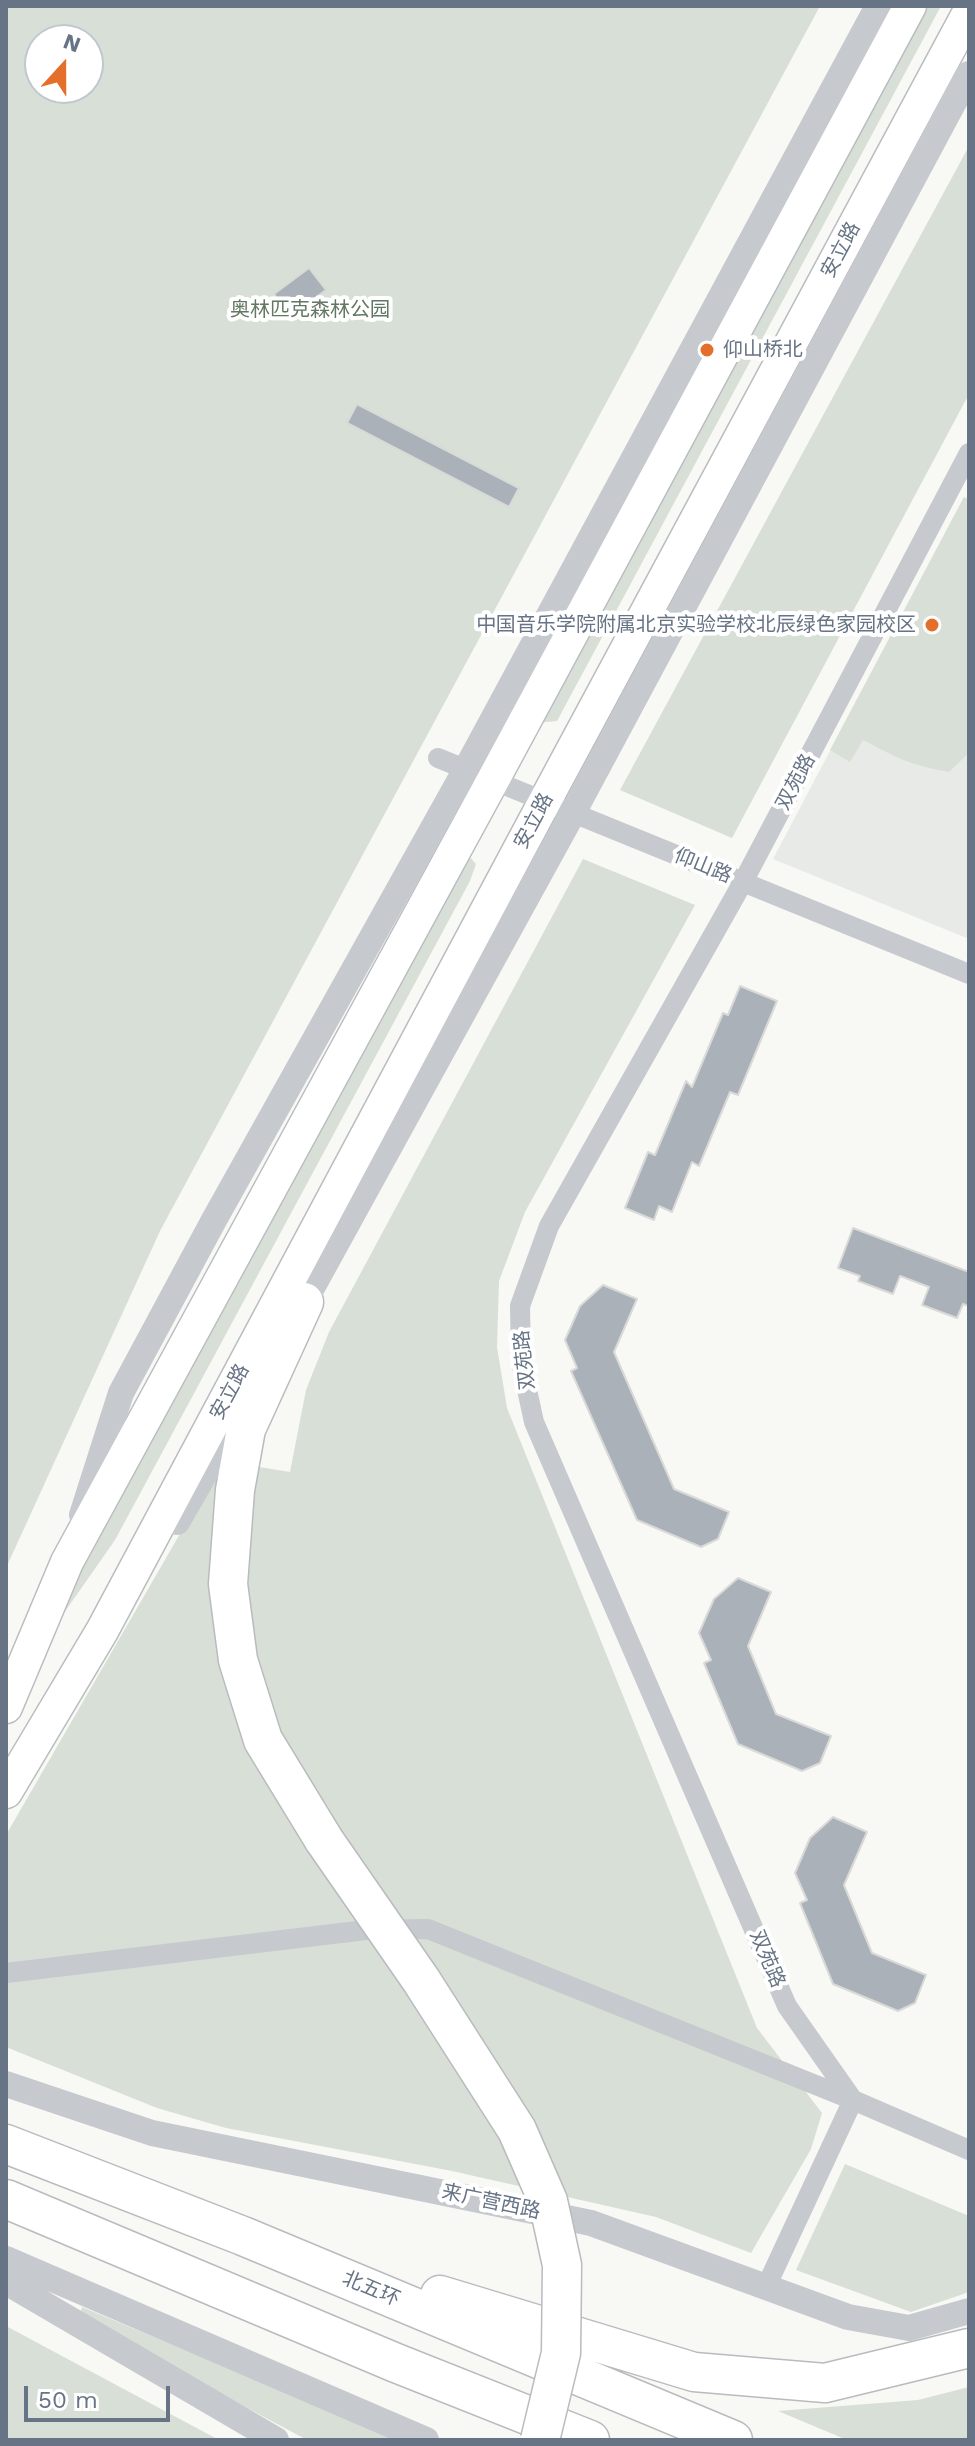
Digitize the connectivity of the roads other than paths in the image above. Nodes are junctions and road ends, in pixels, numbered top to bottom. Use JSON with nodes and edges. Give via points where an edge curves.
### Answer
{"nodes":[{"id":1,"x":878,"y":6,"type":"edge"},
{"id":2,"x":910,"y":6,"type":"edge"},
{"id":3,"x":969,"y":12,"type":"edge"},
{"id":4,"x":969,"y":74,"type":"edge"},
{"id":5,"x":969,"y":453,"type":"edge"},
{"id":6,"x":438,"y":758,"type":"dead end"},
{"id":7,"x":480,"y":775,"type":"junction"},
{"id":8,"x":559,"y":807,"type":"junction"},
{"id":9,"x":743,"y":882,"type":"junction"},
{"id":10,"x":969,"y":974,"type":"edge"},
{"id":11,"x":304,"y":1302,"type":"junction"},
{"id":12,"x":102,"y":1631,"type":"junction"},
{"id":13,"x":6,"y":1707,"type":"edge"},
{"id":14,"x":6,"y":1792,"type":"edge"},
{"id":15,"x":6,"y":1973,"type":"edge"},
{"id":16,"x":6,"y":2084,"type":"edge"},
{"id":17,"x":853,"y":2100,"type":"junction"},
{"id":18,"x":6,"y":2144,"type":"edge"},
{"id":19,"x":969,"y":2150,"type":"edge"},
{"id":20,"x":6,"y":2199,"type":"edge"},
{"id":21,"x":243,"y":2236,"type":"junction"},
{"id":22,"x":6,"y":2259,"type":"edge"},
{"id":23,"x":6,"y":2282,"type":"edge"},
{"id":24,"x":766,"y":2287,"type":"junction"},
{"id":25,"x":969,"y":2311,"type":"edge"},
{"id":26,"x":969,"y":2348,"type":"edge"},
{"id":27,"x":276,"y":2440,"type":"edge"},
{"id":28,"x":426,"y":2440,"type":"edge"},
{"id":29,"x":540,"y":2440,"type":"edge"},
{"id":30,"x":590,"y":2440,"type":"edge"},
{"id":31,"x":733,"y":2440,"type":"edge"}],
"edges":[{"from":1,"to":7,"type":"street"},
{"from":2,"to":7,"type":"main road"},
{"from":3,"to":8,"type":"main road","name":"安立路"},
{"from":4,"to":8,"type":"street","name":"安立路"},
{"from":5,"to":9,"type":"street","name":"双苑路"},
{"from":6,"to":7,"type":"street","name":"仰山路"},
{"from":7,"to":8,"type":"street","name":"仰山路"},
{"from":7,"to":13,"type":"main road","via":[[67,1562]]},
{"from":8,"to":9,"type":"street","name":"仰山路"},
{"from":8,"to":11,"type":"street","name":"安立路"},
{"from":8,"to":12,"type":"main road","name":"安立路"},
{"from":9,"to":10,"type":"street","name":"仰山路"},
{"from":9,"to":17,"type":"street","name":"双苑路","via":[[549,1226],[520,1306],[521,1362],[534,1422],[787,2006]]},
{"from":11,"to":12,"type":"street","name":"安立路","via":[[170,1535]]},
{"from":11,"to":29,"type":"highway","bridge":true,"via":[[246,1429],[228,1584],[238,1660],[263,1740],[517,2130],[548,2201],[562,2265],[561,2353]]},
{"from":12,"to":14,"type":"main road","name":"安立路"},
{"from":15,"to":17,"type":"street","via":[[356,1931],[428,1929]]},
{"from":16,"to":24,"type":"street","name":"来广营西路","via":[[152,2133],[591,2223]]},
{"from":17,"to":19,"type":"street"},
{"from":17,"to":24,"type":"street"},
{"from":18,"to":21,"type":"highway","name":"北五环"},
{"from":20,"to":30,"type":"highway"},
{"from":21,"to":26,"type":"highway","via":[[694,2372],[825,2383]]},
{"from":21,"to":31,"type":"highway","name":"北五环"},
{"from":22,"to":28,"type":"street"},
{"from":23,"to":27,"type":"street"},
{"from":24,"to":25,"type":"street","name":"来广营西路","via":[[848,2317],[909,2328]]}]}
